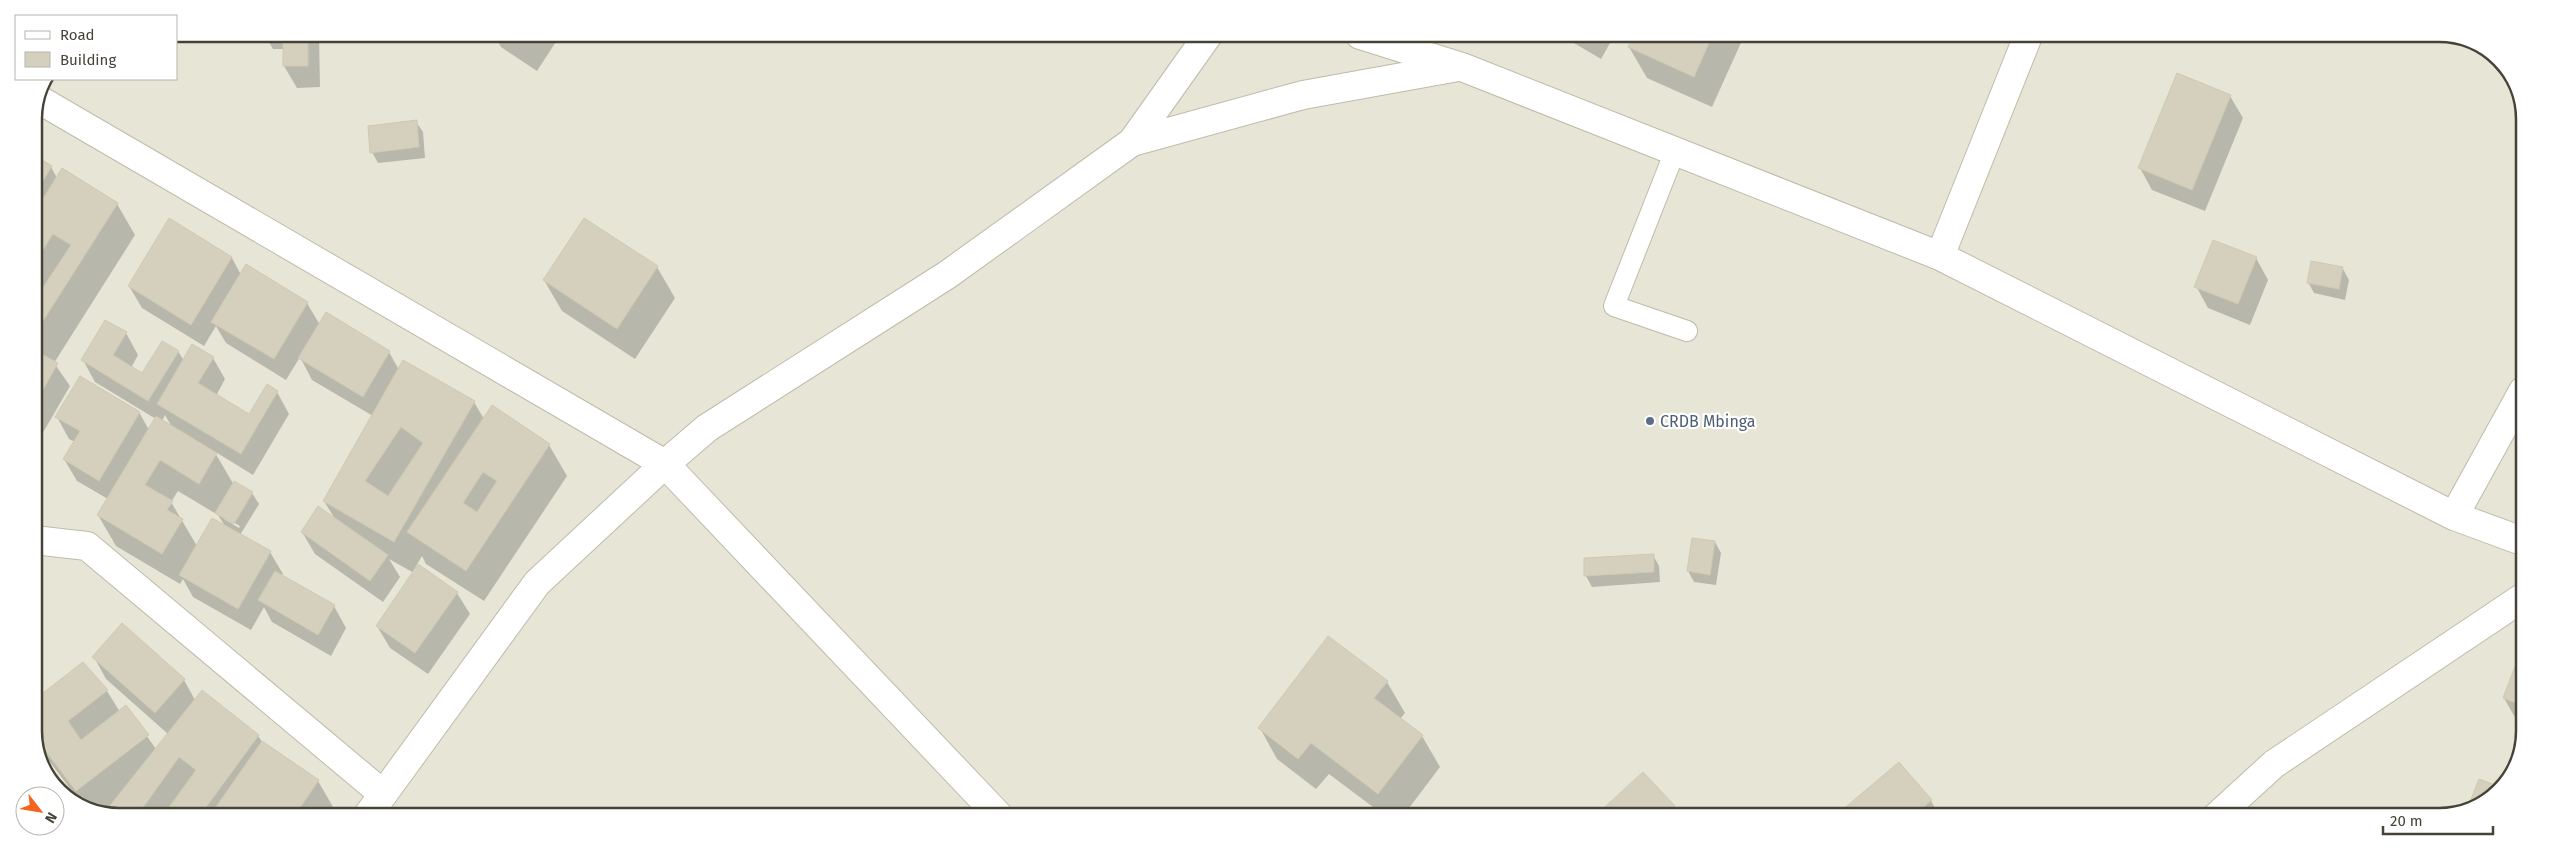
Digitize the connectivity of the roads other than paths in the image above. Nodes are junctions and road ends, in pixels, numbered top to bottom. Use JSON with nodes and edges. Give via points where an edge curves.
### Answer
{"nodes":[{"id":1,"x":1203,"y":42,"type":"edge"},
{"id":2,"x":1382,"y":42,"type":"edge"},
{"id":3,"x":2026,"y":42,"type":"edge"},
{"id":4,"x":1462,"y":67,"type":"junction"},
{"id":5,"x":44,"y":103,"type":"edge"},
{"id":6,"x":1132,"y":142,"type":"junction"},
{"id":7,"x":1675,"y":151,"type":"junction"},
{"id":8,"x":1940,"y":256,"type":"junction"},
{"id":9,"x":1687,"y":331,"type":"dead end"},
{"id":10,"x":2515,"y":405,"type":"edge"},
{"id":11,"x":665,"y":464,"type":"junction"},
{"id":12,"x":2454,"y":516,"type":"junction"},
{"id":13,"x":2516,"y":539,"type":"edge"},
{"id":14,"x":43,"y":541,"type":"edge"},
{"id":15,"x":2516,"y":602,"type":"edge"},
{"id":16,"x":375,"y":804,"type":"edge"},
{"id":17,"x":991,"y":808,"type":"edge"},
{"id":18,"x":2226,"y":808,"type":"edge"}],
"edges":[{"from":1,"to":6,"type":"street"},
{"from":2,"to":4,"type":"street"},
{"from":3,"to":8,"type":"street"},
{"from":4,"to":6,"type":"street","via":[[1303,95]]},
{"from":4,"to":7,"type":"street"},
{"from":5,"to":11,"type":"street"},
{"from":6,"to":11,"type":"street","via":[[947,275],[707,428]]},
{"from":7,"to":8,"type":"street"},
{"from":7,"to":9,"type":"lane","via":[[1614,306]]},
{"from":8,"to":12,"type":"street"},
{"from":10,"to":12,"type":"street"},
{"from":11,"to":16,"type":"street","via":[[537,583]]},
{"from":11,"to":17,"type":"street"},
{"from":12,"to":13,"type":"street"},
{"from":14,"to":16,"type":"street","via":[[87,546]]},
{"from":15,"to":18,"type":"street","via":[[2274,764]]}]}
